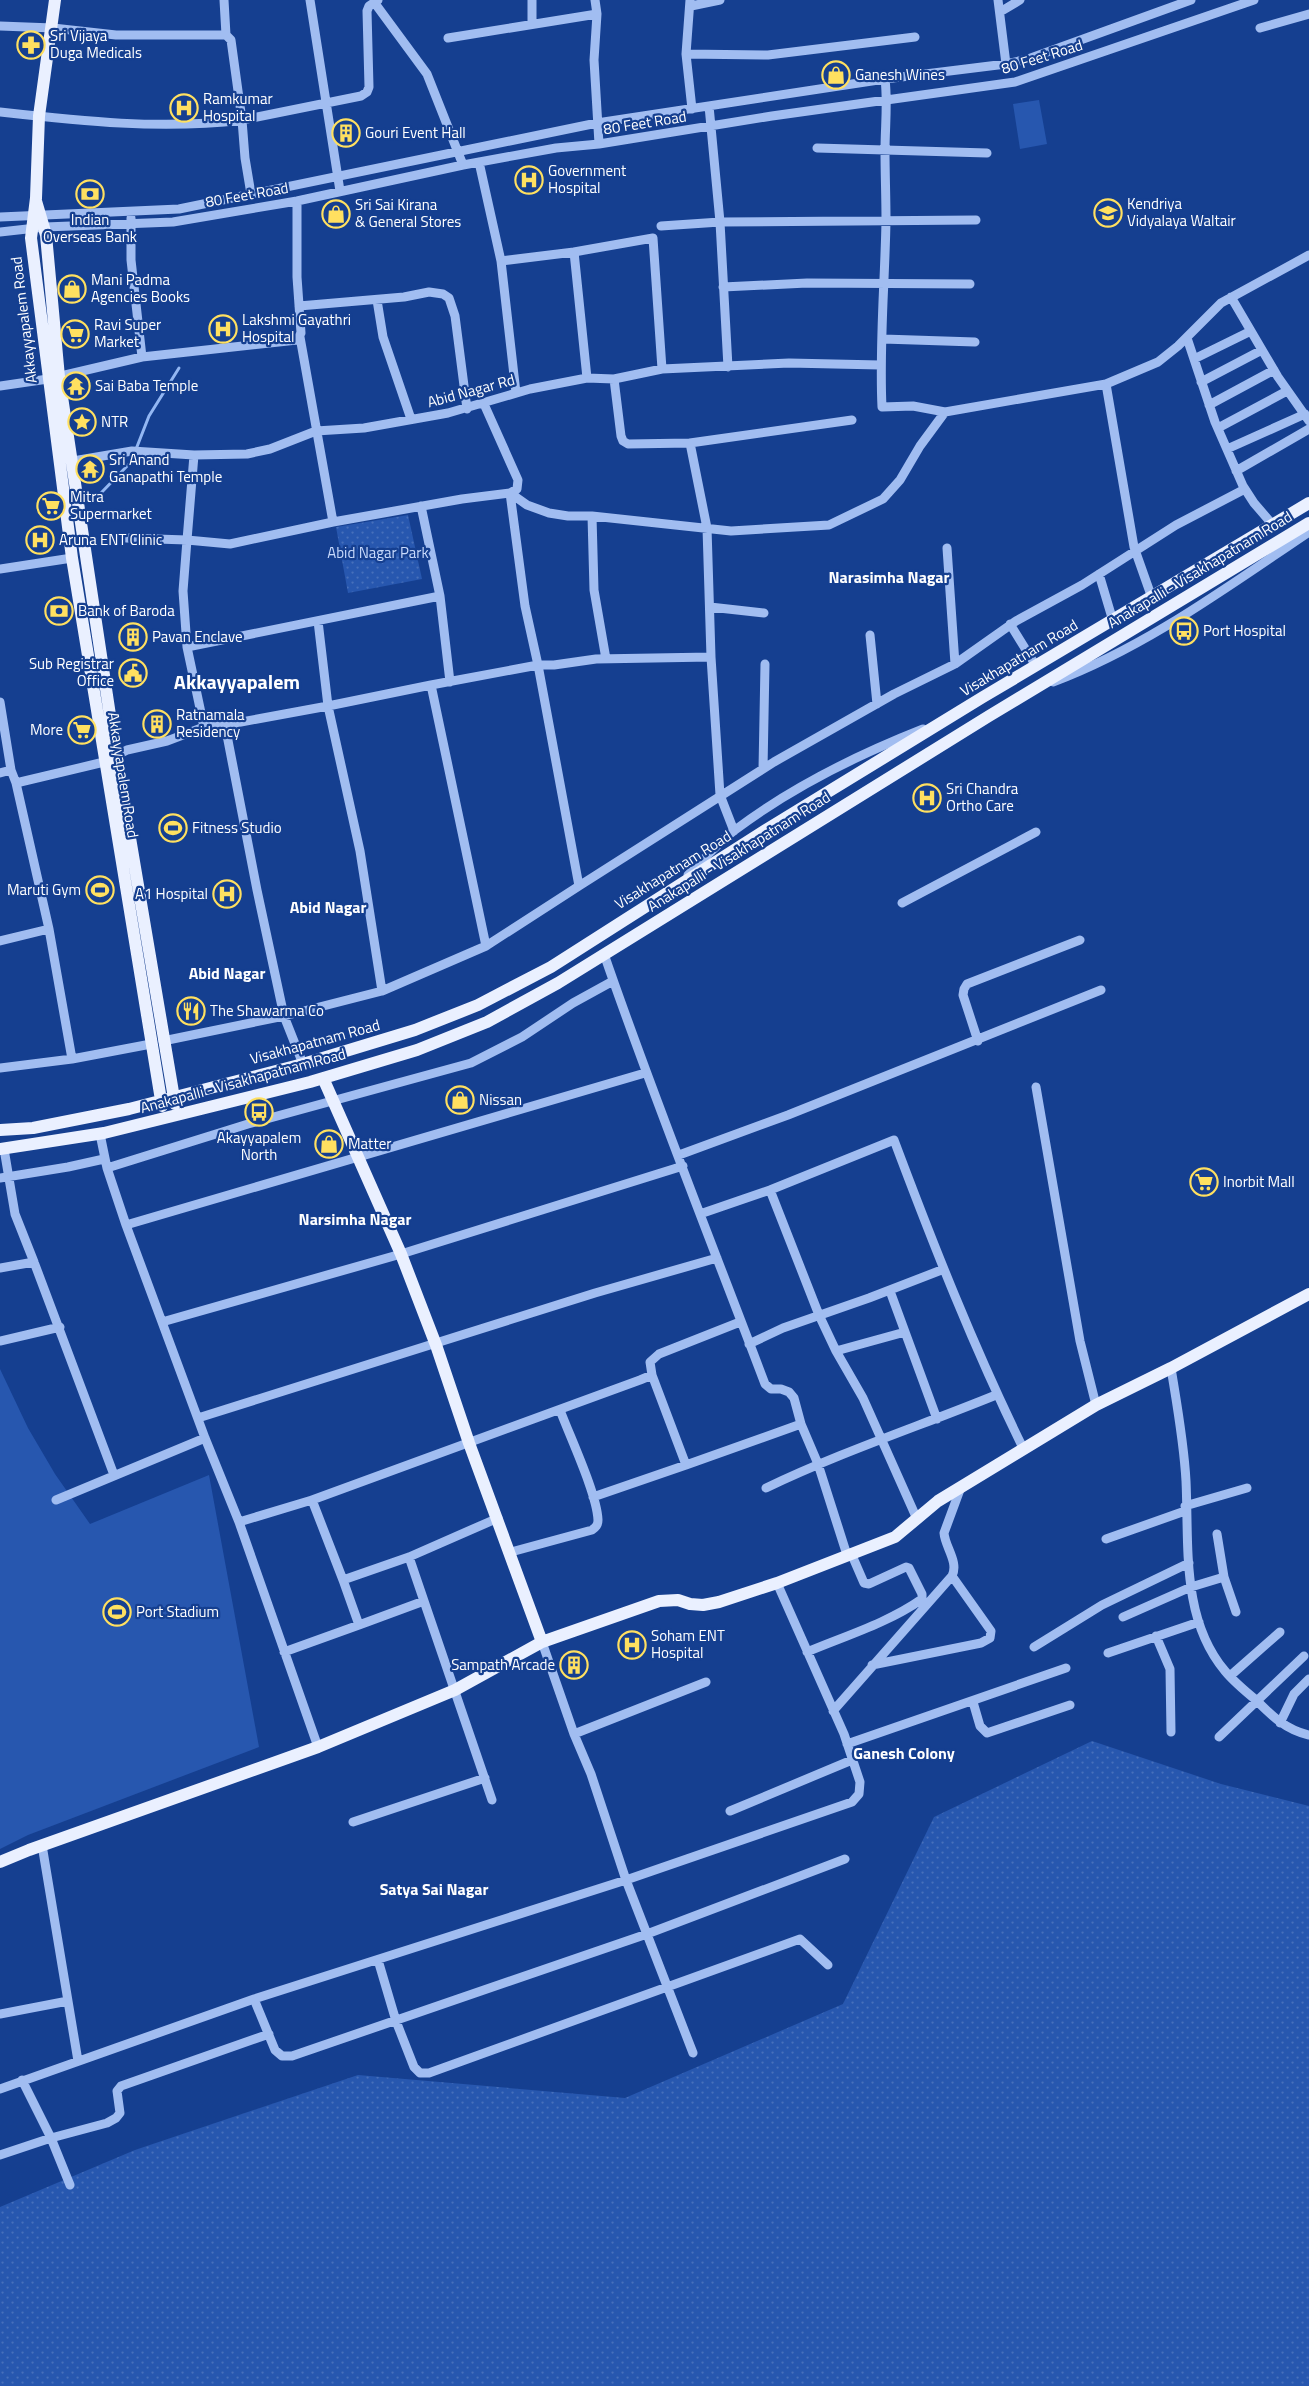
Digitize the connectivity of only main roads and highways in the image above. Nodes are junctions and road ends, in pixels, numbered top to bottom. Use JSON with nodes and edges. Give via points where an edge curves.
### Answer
{"nodes":[{"id":1,"x":55,"y":0,"type":"edge"},
{"id":2,"x":54,"y":378,"type":"junction"},
{"id":3,"x":1309,"y":503,"type":"edge"},
{"id":4,"x":1309,"y":523,"type":"edge"},
{"id":5,"x":157,"y":1042,"type":"junction"},
{"id":6,"x":323,"y":1078,"type":"junction"},
{"id":7,"x":173,"y":1097,"type":"junction"},
{"id":8,"x":160,"y":1100,"type":"junction"},
{"id":9,"x":171,"y":1117,"type":"junction"},
{"id":10,"x":0,"y":1130,"type":"edge"},
{"id":11,"x":2,"y":1155,"type":"edge"},
{"id":12,"x":1309,"y":1294,"type":"edge"},
{"id":13,"x":542,"y":1642,"type":"junction"},
{"id":14,"x":0,"y":1862,"type":"edge"}],
"edges":[{"from":1,"to":2,"type":"main road","name":"Akkayyapalem Road","via":[[39,116],[38,227],[31,238]]},
{"from":2,"to":5,"type":"main road","via":[[72,461]]},
{"from":2,"to":5,"type":"main road","name":"Akkayyapalem Road","via":[[72,558],[104,762]]},
{"from":3,"to":7,"type":"main road","name":"Visakhapatnam Road","via":[[949,718],[551,967],[478,1005],[414,1030],[303,1064]]},
{"from":4,"to":6,"type":"main road","name":"Anakapalli - Visakhapatnam Road","via":[[558,983],[487,1022],[417,1050]]},
{"from":5,"to":7,"type":"main road"},
{"from":5,"to":8,"type":"main road","name":"Akkayyapalem Road"},
{"from":6,"to":9,"type":"main road","name":"Anakapalli - Visakhapatnam Road"},
{"from":6,"to":13,"type":"main road","via":[[401,1254]]},
{"from":7,"to":8,"type":"main road","name":"Visakhapatnam Road"},
{"from":7,"to":9,"type":"main road"},
{"from":8,"to":9,"type":"main road","name":"Akkayyapalem Road"},
{"from":8,"to":10,"type":"main road","name":"Visakhapatnam Road","via":[[33,1128]]},
{"from":9,"to":11,"type":"main road","name":"Anakapalli - Visakhapatnam Road"},
{"from":12,"to":13,"type":"main road","via":[[1096,1405],[1022,1448],[927,1509],[895,1537],[777,1583],[703,1606],[678,1600],[659,1601]]},
{"from":13,"to":14,"type":"main road","via":[[455,1690],[318,1747]]}]}
